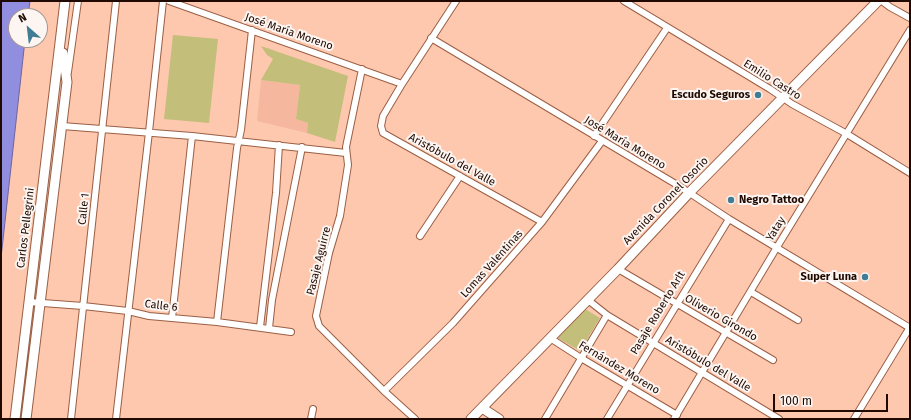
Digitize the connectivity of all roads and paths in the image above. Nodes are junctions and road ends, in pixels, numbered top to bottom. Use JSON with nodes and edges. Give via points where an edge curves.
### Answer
{"nodes":[{"id":1,"x":65,"y":1,"type":"edge"},
{"id":2,"x":78,"y":1,"type":"edge"},
{"id":3,"x":116,"y":1,"type":"edge"},
{"id":4,"x":163,"y":1,"type":"edge"},
{"id":5,"x":168,"y":1,"type":"edge"},
{"id":6,"x":456,"y":1,"type":"edge"},
{"id":7,"x":624,"y":1,"type":"edge"},
{"id":8,"x":878,"y":1,"type":"edge"},
{"id":9,"x":882,"y":1,"type":"edge"},
{"id":10,"x":185,"y":4,"type":"edge"},
{"id":11,"x":910,"y":18,"type":"edge"},
{"id":12,"x":667,"y":28,"type":"junction"},
{"id":13,"x":252,"y":30,"type":"junction"},
{"id":14,"x":910,"y":30,"type":"edge"},
{"id":15,"x":431,"y":38,"type":"junction"},
{"id":16,"x":61,"y":40,"type":"junction"},
{"id":17,"x":362,"y":69,"type":"junction"},
{"id":18,"x":67,"y":82,"type":"junction"},
{"id":19,"x":402,"y":84,"type":"junction"},
{"id":20,"x":783,"y":99,"type":"junction"},
{"id":21,"x":62,"y":126,"type":"junction"},
{"id":22,"x":103,"y":129,"type":"junction"},
{"id":23,"x":150,"y":132,"type":"junction"},
{"id":24,"x":847,"y":134,"type":"junction"},
{"id":25,"x":192,"y":136,"type":"junction"},
{"id":26,"x":594,"y":136,"type":"junction"},
{"id":27,"x":239,"y":141,"type":"junction"},
{"id":28,"x":602,"y":141,"type":"junction"},
{"id":29,"x":279,"y":145,"type":"junction"},
{"id":30,"x":302,"y":148,"type":"junction"},
{"id":31,"x":346,"y":153,"type":"junction"},
{"id":32,"x":910,"y":173,"type":"edge"},
{"id":33,"x":460,"y":176,"type":"junction"},
{"id":34,"x":689,"y":193,"type":"junction"},
{"id":35,"x":729,"y":219,"type":"junction"},
{"id":36,"x":542,"y":222,"type":"junction"},
{"id":37,"x":420,"y":236,"type":"dead end"},
{"id":38,"x":777,"y":248,"type":"junction"},
{"id":39,"x":618,"y":269,"type":"junction"},
{"id":40,"x":751,"y":292,"type":"junction"},
{"id":41,"x":588,"y":300,"type":"junction"},
{"id":42,"x":29,"y":302,"type":"junction"},
{"id":43,"x":676,"y":303,"type":"junction"},
{"id":44,"x":40,"y":304,"type":"junction"},
{"id":45,"x":83,"y":306,"type":"junction"},
{"id":46,"x":128,"y":311,"type":"junction"},
{"id":47,"x":607,"y":314,"type":"junction"},
{"id":48,"x":172,"y":318,"type":"junction"},
{"id":49,"x":798,"y":320,"type":"dead end"},
{"id":50,"x":217,"y":322,"type":"junction"},
{"id":51,"x":260,"y":327,"type":"junction"},
{"id":52,"x":269,"y":328,"type":"junction"},
{"id":53,"x":910,"y":328,"type":"edge"},
{"id":54,"x":291,"y":332,"type":"dead end"},
{"id":55,"x":726,"y":332,"type":"junction"},
{"id":56,"x":550,"y":338,"type":"junction"},
{"id":57,"x":652,"y":342,"type":"junction"},
{"id":58,"x":581,"y":358,"type":"junction"},
{"id":59,"x":773,"y":360,"type":"dead end"},
{"id":60,"x":703,"y":372,"type":"junction"},
{"id":61,"x":627,"y":384,"type":"junction"},
{"id":62,"x":384,"y":391,"type":"junction"},
{"id":63,"x":482,"y":408,"type":"junction"},
{"id":64,"x":313,"y":409,"type":"dead end"},
{"id":65,"x":676,"y":417,"type":"edge"},
{"id":66,"x":15,"y":419,"type":"edge"},
{"id":67,"x":26,"y":419,"type":"edge"},
{"id":68,"x":71,"y":419,"type":"edge"},
{"id":69,"x":116,"y":419,"type":"edge"},
{"id":70,"x":311,"y":419,"type":"edge"},
{"id":71,"x":415,"y":419,"type":"edge"},
{"id":72,"x":471,"y":419,"type":"edge"},
{"id":73,"x":499,"y":419,"type":"edge"},
{"id":74,"x":545,"y":419,"type":"edge"},
{"id":75,"x":607,"y":419,"type":"edge"},
{"id":76,"x":779,"y":419,"type":"edge"},
{"id":77,"x":854,"y":419,"type":"edge"}],
"edges":[{"from":1,"to":16,"type":"main road","name":"Carlos Pellegrini"},
{"from":2,"to":18,"type":"street","name":"Carlos Pellegrini"},
{"from":3,"to":22,"type":"street","name":"Calle 1"},
{"from":4,"to":23,"type":"street"},
{"from":5,"to":10,"type":"street","name":"José María Moreno"},
{"from":6,"to":15,"type":"street"},
{"from":7,"to":12,"type":"street","name":"Emilio Castro"},
{"from":8,"to":20,"type":"main road","name":"Avenida Coronel Osorio"},
{"from":9,"to":11,"type":"street"},
{"from":10,"to":13,"type":"street","name":"José María Moreno"},
{"from":12,"to":20,"type":"street","name":"Emilio Castro"},
{"from":12,"to":26,"type":"street"},
{"from":13,"to":17,"type":"street","name":"José María Moreno"},
{"from":13,"to":27,"type":"street"},
{"from":14,"to":24,"type":"street","name":"Yatay"},
{"from":15,"to":19,"type":"street"},
{"from":15,"to":26,"type":"street","name":"José María Moreno"},
{"from":16,"to":18,"type":"main road","name":"Carlos Pellegrini"},
{"from":16,"to":42,"type":"main road","name":"Carlos Pellegrini"},
{"from":17,"to":19,"type":"street","name":"José María Moreno"},
{"from":17,"to":31,"type":"street","name":"Pasaje Aguirre"},
{"from":18,"to":21,"type":"main road","name":"Carlos Pellegrini"},
{"from":19,"to":33,"type":"street","name":"Aristóbulo del Valle","via":[[381,122],[383,134]]},
{"from":20,"to":24,"type":"street","name":"Emilio Castro"},
{"from":20,"to":34,"type":"main road","name":"Avenida Coronel Osorio"},
{"from":21,"to":22,"type":"street"},
{"from":21,"to":44,"type":"main road","name":"Carlos Pellegrini"},
{"from":22,"to":23,"type":"street"},
{"from":22,"to":45,"type":"street","name":"Calle 1"},
{"from":23,"to":25,"type":"street"},
{"from":23,"to":46,"type":"street"},
{"from":24,"to":32,"type":"street","name":"Emilio Castro"},
{"from":24,"to":38,"type":"street","name":"Yatay"},
{"from":25,"to":27,"type":"street"},
{"from":25,"to":48,"type":"street"},
{"from":26,"to":28,"type":"street","name":"José María Moreno"},
{"from":27,"to":29,"type":"street"},
{"from":27,"to":50,"type":"street"},
{"from":28,"to":34,"type":"street","name":"José María Moreno"},
{"from":28,"to":36,"type":"street","name":"Lomas Valentinas"},
{"from":29,"to":30,"type":"street"},
{"from":29,"to":51,"type":"street"},
{"from":30,"to":31,"type":"street"},
{"from":30,"to":52,"type":"street","via":[[272,300]]},
{"from":31,"to":62,"type":"street","name":"Pasaje Aguirre","via":[[348,165],[340,216],[316,316],[319,326]]},
{"from":33,"to":36,"type":"street","name":"Aristóbulo del Valle"},
{"from":33,"to":37,"type":"street"},
{"from":34,"to":35,"type":"street","name":"José María Moreno"},
{"from":34,"to":39,"type":"main road","name":"Avenida Coronel Osorio"},
{"from":35,"to":38,"type":"street","name":"José María Moreno"},
{"from":35,"to":43,"type":"street","name":"Pasaje Roberto Arlt"},
{"from":36,"to":62,"type":"street","name":"Lomas Valentinas","via":[[453,323]]},
{"from":38,"to":40,"type":"street","name":"Yatay"},
{"from":38,"to":53,"type":"street","name":"José María Moreno"},
{"from":39,"to":41,"type":"main road","name":"Avenida Coronel Osorio"},
{"from":39,"to":43,"type":"street","name":"Oliverio Girondo"},
{"from":40,"to":49,"type":"street"},
{"from":40,"to":55,"type":"street","name":"Yatay"},
{"from":41,"to":47,"type":"street","name":"Aristóbulo del Valle"},
{"from":41,"to":56,"type":"main road","name":"Avenida Coronel Osorio"},
{"from":42,"to":44,"type":"street","name":"Calle 6"},
{"from":42,"to":66,"type":"main road","name":"Carlos Pellegrini"},
{"from":43,"to":55,"type":"street","name":"Oliverio Girondo"},
{"from":43,"to":57,"type":"street","name":"Pasaje Roberto Arlt"},
{"from":44,"to":45,"type":"street","name":"Calle 6"},
{"from":44,"to":67,"type":"main road","name":"Carlos Pellegrini"},
{"from":45,"to":46,"type":"street","name":"Calle 6"},
{"from":45,"to":68,"type":"street","name":"Calle 1"},
{"from":46,"to":48,"type":"street","name":"Calle 6"},
{"from":46,"to":69,"type":"street"},
{"from":47,"to":57,"type":"street","name":"Aristóbulo del Valle"},
{"from":47,"to":58,"type":"street"},
{"from":48,"to":50,"type":"street","name":"Calle 6"},
{"from":50,"to":51,"type":"street","name":"Calle 6"},
{"from":51,"to":52,"type":"street","name":"Calle 6"},
{"from":52,"to":54,"type":"street","name":"Calle 6"},
{"from":53,"to":77,"type":"street"},
{"from":55,"to":59,"type":"street","name":"Oliverio Girondo"},
{"from":55,"to":60,"type":"street","name":"Yatay"},
{"from":56,"to":58,"type":"street","name":"Fernández Moreno"},
{"from":56,"to":63,"type":"main road","name":"Avenida Coronel Osorio"},
{"from":57,"to":60,"type":"street","name":"Aristóbulo del Valle"},
{"from":57,"to":61,"type":"street","name":"Pasaje Roberto Arlt"},
{"from":58,"to":61,"type":"street","name":"Fernández Moreno"},
{"from":58,"to":74,"type":"street"},
{"from":60,"to":65,"type":"street","name":"Yatay"},
{"from":60,"to":76,"type":"street","name":"Aristóbulo del Valle"},
{"from":61,"to":65,"type":"street","name":"Fernández Moreno"},
{"from":61,"to":75,"type":"street","name":"Pasaje Roberto Arlt"},
{"from":62,"to":71,"type":"street","name":"Pasaje Aguirre"},
{"from":63,"to":72,"type":"main road","name":"Avenida Coronel Osorio"},
{"from":63,"to":73,"type":"main road"},
{"from":64,"to":70,"type":"street"}]}
